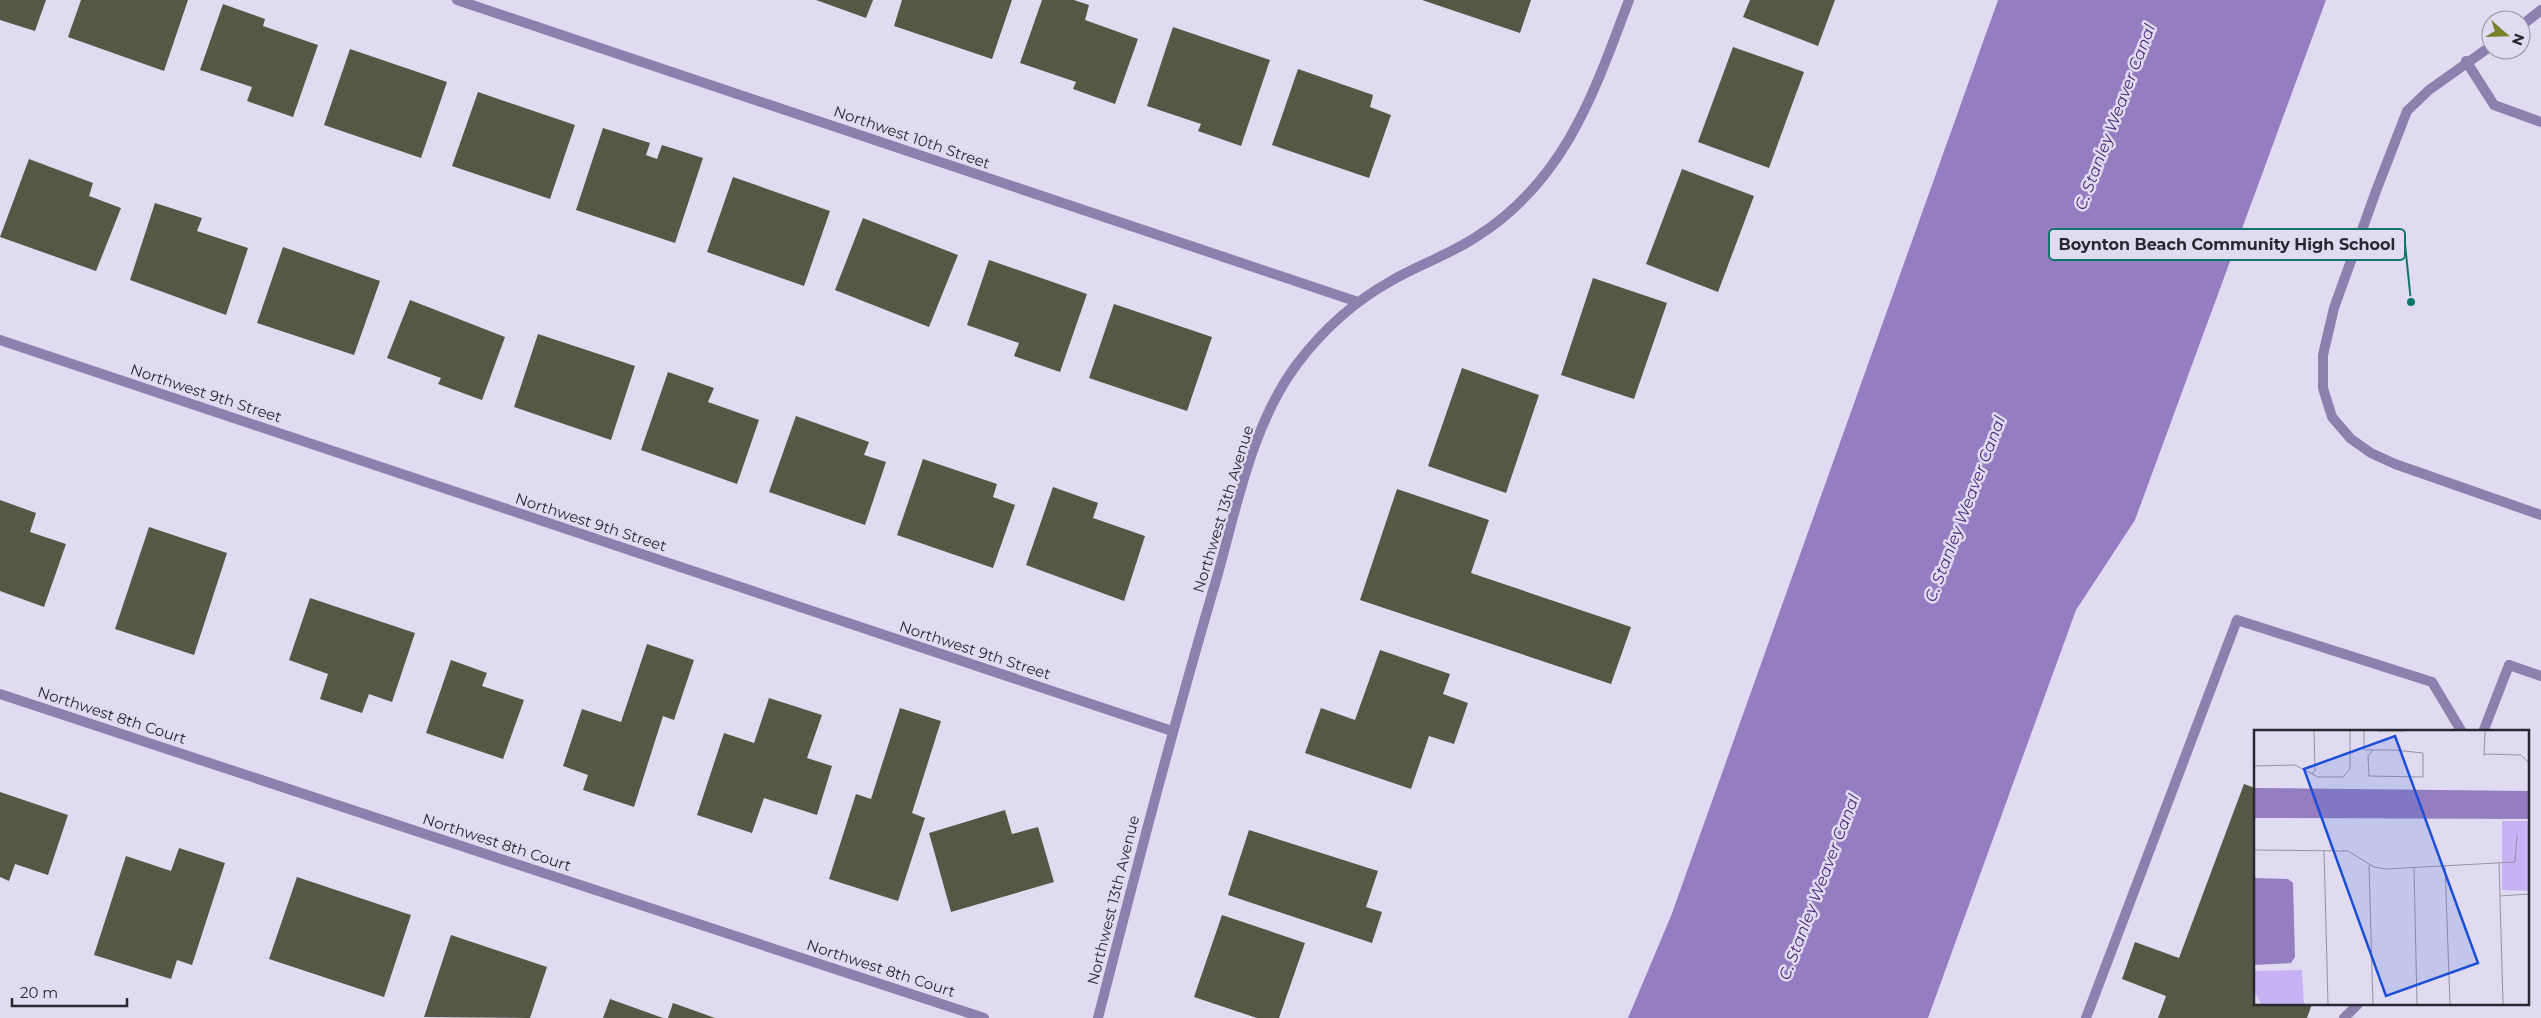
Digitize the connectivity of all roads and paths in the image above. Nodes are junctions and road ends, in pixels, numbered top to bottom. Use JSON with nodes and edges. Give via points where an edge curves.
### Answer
{"nodes":[{"id":1,"x":457,"y":0,"type":"edge"},
{"id":2,"x":1629,"y":0,"type":"edge"},
{"id":3,"x":2541,"y":10,"type":"edge"},
{"id":4,"x":2531,"y":18,"type":"edge"},
{"id":5,"x":2481,"y":52,"type":"edge"},
{"id":6,"x":2466,"y":61,"type":"junction"},
{"id":7,"x":2541,"y":122,"type":"edge"},
{"id":8,"x":1358,"y":302,"type":"junction"},
{"id":9,"x":0,"y":340,"type":"edge"},
{"id":10,"x":2541,"y":515,"type":"edge"},
{"id":11,"x":2541,"y":676,"type":"edge"},
{"id":12,"x":0,"y":694,"type":"edge"},
{"id":13,"x":2461,"y":730,"type":"edge"},
{"id":14,"x":2484,"y":730,"type":"edge"},
{"id":15,"x":1172,"y":731,"type":"junction"},
{"id":16,"x":2356,"y":1006,"type":"edge"},
{"id":17,"x":984,"y":1018,"type":"edge"},
{"id":18,"x":1098,"y":1018,"type":"edge"},
{"id":19,"x":2086,"y":1018,"type":"edge"},
{"id":20,"x":2344,"y":1018,"type":"edge"}],
"edges":[{"from":1,"to":8,"type":"street","name":"Northwest 10th Street"},
{"from":2,"to":8,"type":"street","name":"Northwest 13th Avenue","via":[[1595,91],[1568,144],[1529,195],[1478,236],[1392,280]]},
{"from":3,"to":4,"type":"street"},
{"from":5,"to":6,"type":"street"},
{"from":6,"to":7,"type":"street","via":[[2494,105]]},
{"from":6,"to":10,"type":"street","via":[[2407,112],[2334,308],[2323,355],[2323,388],[2332,417],[2351,439],[2371,453]]},
{"from":8,"to":15,"type":"street","name":"Northwest 13th Avenue","via":[[1316,341],[1278,394],[1257,443]]},
{"from":9,"to":15,"type":"street","name":"Northwest 9th Street"},
{"from":11,"to":14,"type":"street","via":[[2509,664]]},
{"from":12,"to":17,"type":"street","name":"Northwest 8th Court"},
{"from":13,"to":19,"type":"street","via":[[2432,682],[2237,620]]},
{"from":15,"to":18,"type":"street","name":"Northwest 13th Avenue"},
{"from":16,"to":20,"type":"street"}]}
